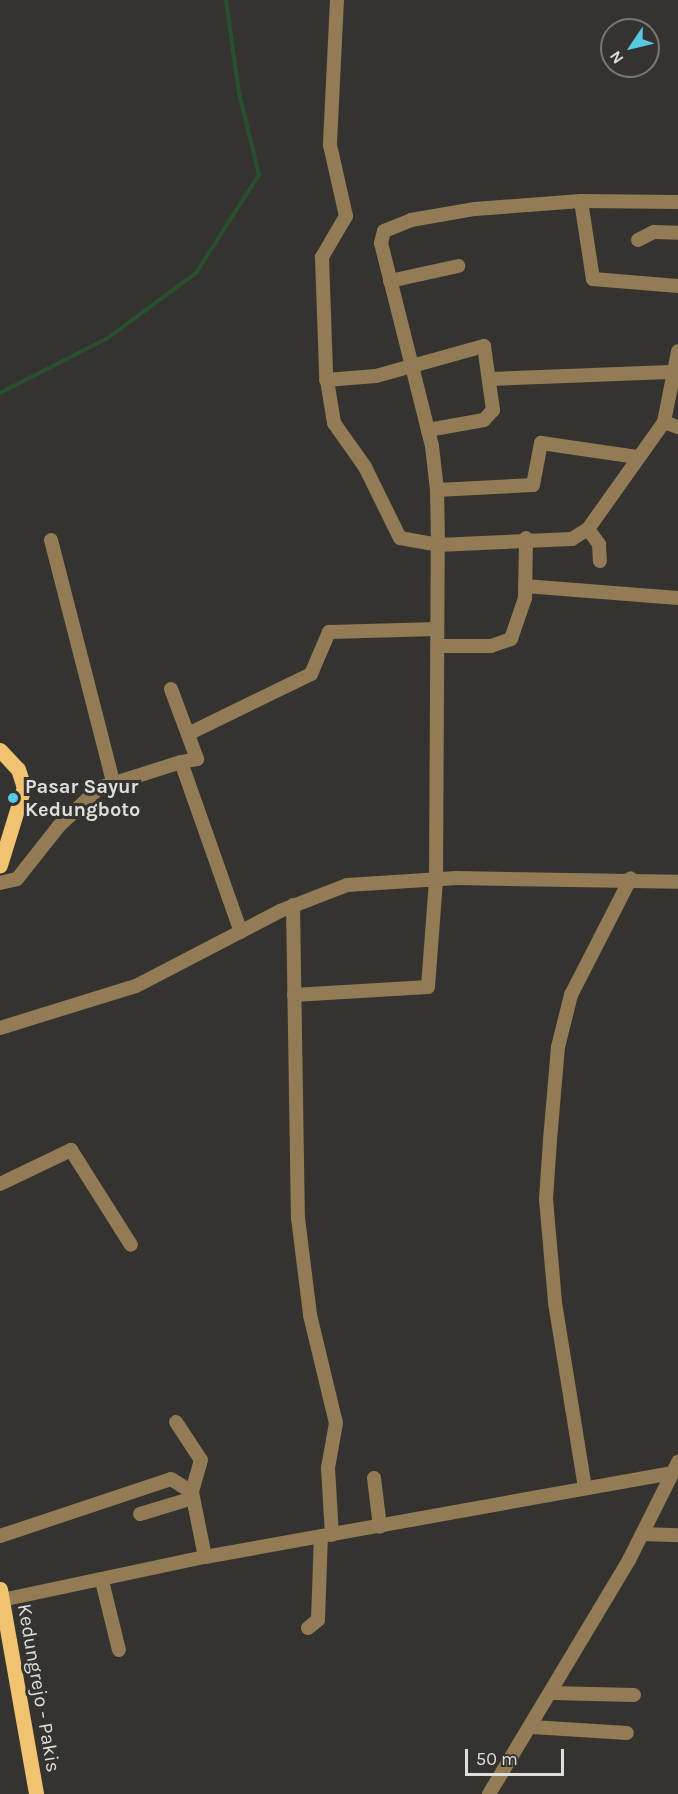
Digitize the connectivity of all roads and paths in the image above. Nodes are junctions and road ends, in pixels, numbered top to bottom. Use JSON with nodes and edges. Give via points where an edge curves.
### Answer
{"nodes":[{"id":1,"x":337,"y":0,"type":"edge"},
{"id":2,"x":581,"y":201,"type":"junction"},
{"id":3,"x":678,"y":202,"type":"edge"},
{"id":4,"x":678,"y":234,"type":"edge"},
{"id":5,"x":638,"y":240,"type":"dead end"},
{"id":6,"x":458,"y":266,"type":"dead end"},
{"id":7,"x":390,"y":281,"type":"junction"},
{"id":8,"x":678,"y":286,"type":"edge"},
{"id":9,"x":678,"y":351,"type":"edge"},
{"id":10,"x":411,"y":366,"type":"junction"},
{"id":11,"x":676,"y":372,"type":"junction"},
{"id":12,"x":490,"y":379,"type":"junction"},
{"id":13,"x":326,"y":380,"type":"junction"},
{"id":14,"x":664,"y":422,"type":"junction"},
{"id":15,"x":678,"y":427,"type":"edge"},
{"id":16,"x":429,"y":430,"type":"junction"},
{"id":17,"x":637,"y":457,"type":"junction"},
{"id":18,"x":437,"y":490,"type":"junction"},
{"id":19,"x":588,"y":529,"type":"junction"},
{"id":20,"x":526,"y":538,"type":"junction"},
{"id":21,"x":51,"y":540,"type":"dead end"},
{"id":22,"x":438,"y":545,"type":"junction"},
{"id":23,"x":600,"y":561,"type":"dead end"},
{"id":24,"x":525,"y":586,"type":"junction"},
{"id":25,"x":678,"y":598,"type":"edge"},
{"id":26,"x":437,"y":629,"type":"junction"},
{"id":27,"x":438,"y":646,"type":"junction"},
{"id":28,"x":171,"y":689,"type":"dead end"},
{"id":29,"x":188,"y":734,"type":"junction"},
{"id":30,"x":0,"y":750,"type":"edge"},
{"id":31,"x":181,"y":762,"type":"junction"},
{"id":32,"x":113,"y":781,"type":"junction"},
{"id":33,"x":0,"y":865,"type":"edge"},
{"id":34,"x":631,"y":878,"type":"junction"},
{"id":35,"x":436,"y":880,"type":"junction"},
{"id":36,"x":678,"y":882,"type":"edge"},
{"id":37,"x":0,"y":883,"type":"edge"},
{"id":38,"x":287,"y":908,"type":"junction"},
{"id":39,"x":241,"y":932,"type":"junction"},
{"id":40,"x":294,"y":995,"type":"junction"},
{"id":41,"x":0,"y":1028,"type":"edge"},
{"id":42,"x":0,"y":1184,"type":"edge"},
{"id":43,"x":131,"y":1245,"type":"dead end"},
{"id":44,"x":176,"y":1422,"type":"dead end"},
{"id":45,"x":675,"y":1468,"type":"edge"},
{"id":46,"x":374,"y":1478,"type":"dead end"},
{"id":47,"x":585,"y":1488,"type":"junction"},
{"id":48,"x":193,"y":1495,"type":"junction"},
{"id":49,"x":140,"y":1514,"type":"dead end"},
{"id":50,"x":380,"y":1527,"type":"junction"},
{"id":51,"x":642,"y":1534,"type":"junction"},
{"id":52,"x":327,"y":1535,"type":"junction"},
{"id":53,"x":678,"y":1535,"type":"edge"},
{"id":54,"x":0,"y":1536,"type":"edge"},
{"id":55,"x":205,"y":1557,"type":"junction"},
{"id":56,"x":102,"y":1581,"type":"junction"},
{"id":57,"x":1,"y":1595,"type":"edge"},
{"id":58,"x":308,"y":1629,"type":"dead end"},
{"id":59,"x":119,"y":1650,"type":"dead end"},
{"id":60,"x":551,"y":1693,"type":"junction"},
{"id":61,"x":634,"y":1695,"type":"dead end"},
{"id":62,"x":532,"y":1727,"type":"junction"},
{"id":63,"x":627,"y":1733,"type":"dead end"},
{"id":64,"x":36,"y":1794,"type":"edge"},
{"id":65,"x":489,"y":1794,"type":"edge"}],
"edges":[{"from":1,"to":13,"type":"street","via":[[330,145],[346,216],[322,257]]},
{"from":2,"to":3,"type":"street"},
{"from":2,"to":7,"type":"street","via":[[475,209],[391,227],[381,235]]},
{"from":2,"to":8,"type":"street","via":[[593,279]]},
{"from":4,"to":5,"type":"street","via":[[654,232]]},
{"from":6,"to":7,"type":"street"},
{"from":7,"to":10,"type":"street"},
{"from":9,"to":11,"type":"street"},
{"from":10,"to":12,"type":"street","via":[[484,346]]},
{"from":10,"to":13,"type":"street","via":[[376,376]]},
{"from":10,"to":16,"type":"street"},
{"from":11,"to":12,"type":"street"},
{"from":11,"to":14,"type":"street"},
{"from":12,"to":16,"type":"street","via":[[495,403],[489,417]]},
{"from":13,"to":22,"type":"street","via":[[334,423],[365,467],[387,521],[400,538]]},
{"from":14,"to":15,"type":"street"},
{"from":14,"to":17,"type":"street"},
{"from":16,"to":18,"type":"street"},
{"from":17,"to":18,"type":"street","via":[[541,443],[533,485]]},
{"from":17,"to":19,"type":"street"},
{"from":18,"to":22,"type":"street"},
{"from":19,"to":20,"type":"street","via":[[572,538]]},
{"from":19,"to":23,"type":"street","via":[[598,544]]},
{"from":20,"to":22,"type":"street"},
{"from":20,"to":24,"type":"street"},
{"from":21,"to":32,"type":"street"},
{"from":22,"to":26,"type":"street"},
{"from":24,"to":25,"type":"street"},
{"from":24,"to":27,"type":"street","via":[[519,627],[511,639],[491,646]]},
{"from":26,"to":27,"type":"street"},
{"from":26,"to":29,"type":"street","via":[[329,632],[310,674]]},
{"from":27,"to":35,"type":"street"},
{"from":28,"to":29,"type":"street"},
{"from":29,"to":31,"type":"street","via":[[197,759]]},
{"from":30,"to":33,"type":"main road","via":[[18,770],[24,786]]},
{"from":31,"to":32,"type":"street"},
{"from":31,"to":39,"type":"street"},
{"from":32,"to":37,"type":"street","via":[[77,807],[17,879]]},
{"from":34,"to":35,"type":"street"},
{"from":34,"to":36,"type":"street"},
{"from":34,"to":47,"type":"street","via":[[568,1003],[558,1047],[550,1140],[549,1245]]},
{"from":35,"to":38,"type":"street","via":[[347,885]]},
{"from":35,"to":40,"type":"street","via":[[426,988]]},
{"from":38,"to":39,"type":"street"},
{"from":38,"to":40,"type":"street"},
{"from":39,"to":41,"type":"street","via":[[136,986]]},
{"from":40,"to":52,"type":"street","via":[[297,1218],[310,1314],[336,1423],[328,1468]]},
{"from":42,"to":43,"type":"street","via":[[71,1150]]},
{"from":44,"to":48,"type":"street","via":[[201,1460]]},
{"from":45,"to":47,"type":"street"},
{"from":45,"to":51,"type":"street"},
{"from":46,"to":50,"type":"street"},
{"from":47,"to":50,"type":"street"},
{"from":48,"to":49,"type":"street"},
{"from":48,"to":54,"type":"street","via":[[179,1482],[163,1479]]},
{"from":48,"to":55,"type":"street"},
{"from":50,"to":52,"type":"street"},
{"from":51,"to":53,"type":"street"},
{"from":51,"to":60,"type":"street"},
{"from":52,"to":55,"type":"street"},
{"from":52,"to":58,"type":"street","via":[[318,1620]]},
{"from":55,"to":56,"type":"street"},
{"from":56,"to":57,"type":"street"},
{"from":56,"to":59,"type":"street"},
{"from":57,"to":64,"type":"main road","name":"Kedungrejo - Pakis"},
{"from":60,"to":61,"type":"street"},
{"from":60,"to":62,"type":"street"},
{"from":62,"to":63,"type":"street"},
{"from":62,"to":65,"type":"street"}]}
